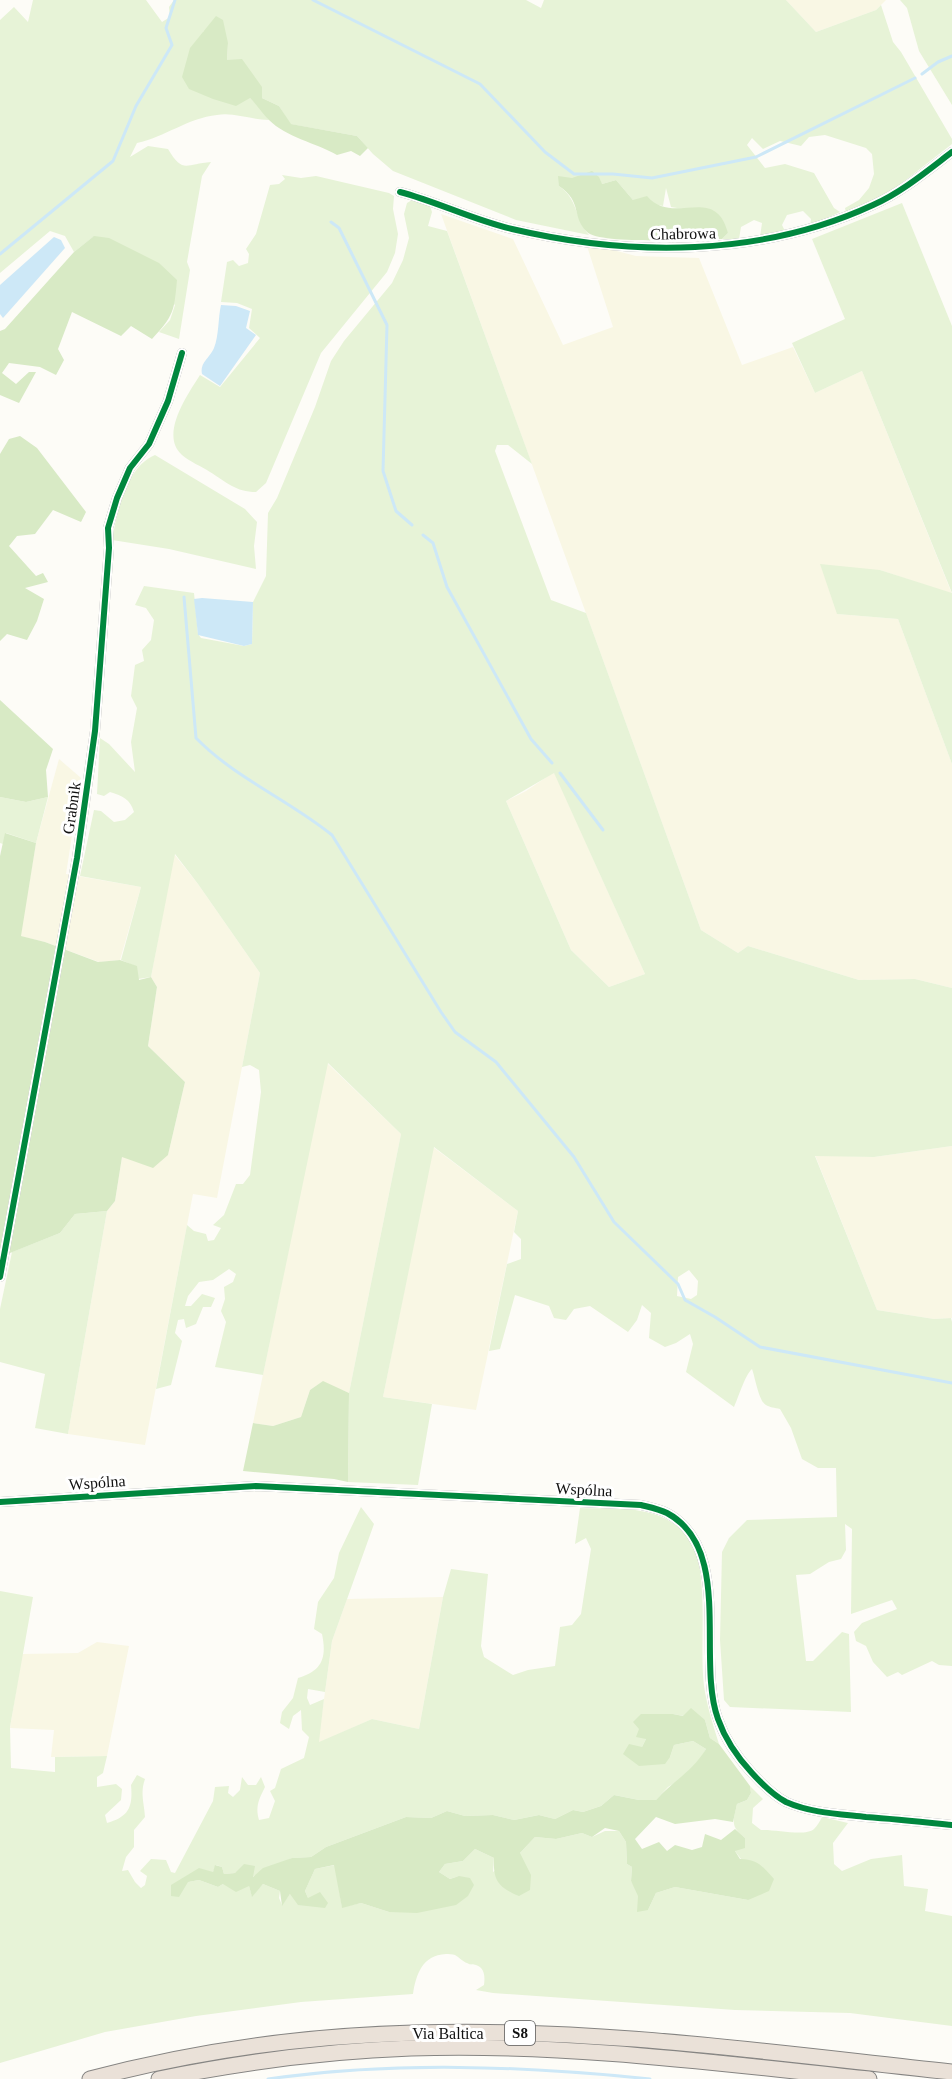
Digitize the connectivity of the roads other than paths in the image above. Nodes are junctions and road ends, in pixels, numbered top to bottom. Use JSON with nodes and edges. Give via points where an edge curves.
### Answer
{"nodes":[{"id":1,"x":952,"y":152,"type":"edge"},
{"id":2,"x":400,"y":192,"type":"dead end"},
{"id":3,"x":182,"y":353,"type":"dead end"},
{"id":4,"x":0,"y":1277,"type":"edge"},
{"id":5,"x":0,"y":1502,"type":"edge"},
{"id":6,"x":952,"y":1825,"type":"edge"},
{"id":7,"x":952,"y":2072,"type":"edge"},
{"id":8,"x":90,"y":2079,"type":"edge"},
{"id":9,"x":159,"y":2079,"type":"edge"},
{"id":10,"x":869,"y":2079,"type":"edge"}],
"edges":[{"from":1,"to":2,"type":"street","name":"Chabrowa","via":[[874,205],[788,235],[728,245],[596,244],[492,225]]},
{"from":3,"to":4,"type":"street","name":"Grabnik","via":[[168,401],[149,444],[130,468],[108,528],[99,685],[77,858]]},
{"from":5,"to":6,"type":"street","name":"Wspólna","via":[[256,1486],[640,1505],[666,1512],[684,1525],[697,1543],[706,1567],[712,1691],[718,1719],[732,1748],[765,1788],[786,1802],[820,1812]]},
{"from":7,"to":8,"type":"highway","name":"Via Baltica","number":"S8","via":[[664,2043],[460,2032],[357,2035],[270,2044]]},
{"from":9,"to":10,"type":"highway","name":"Via Baltica","number":"S8","via":[[238,2064],[412,2048],[588,2052]]}]}
